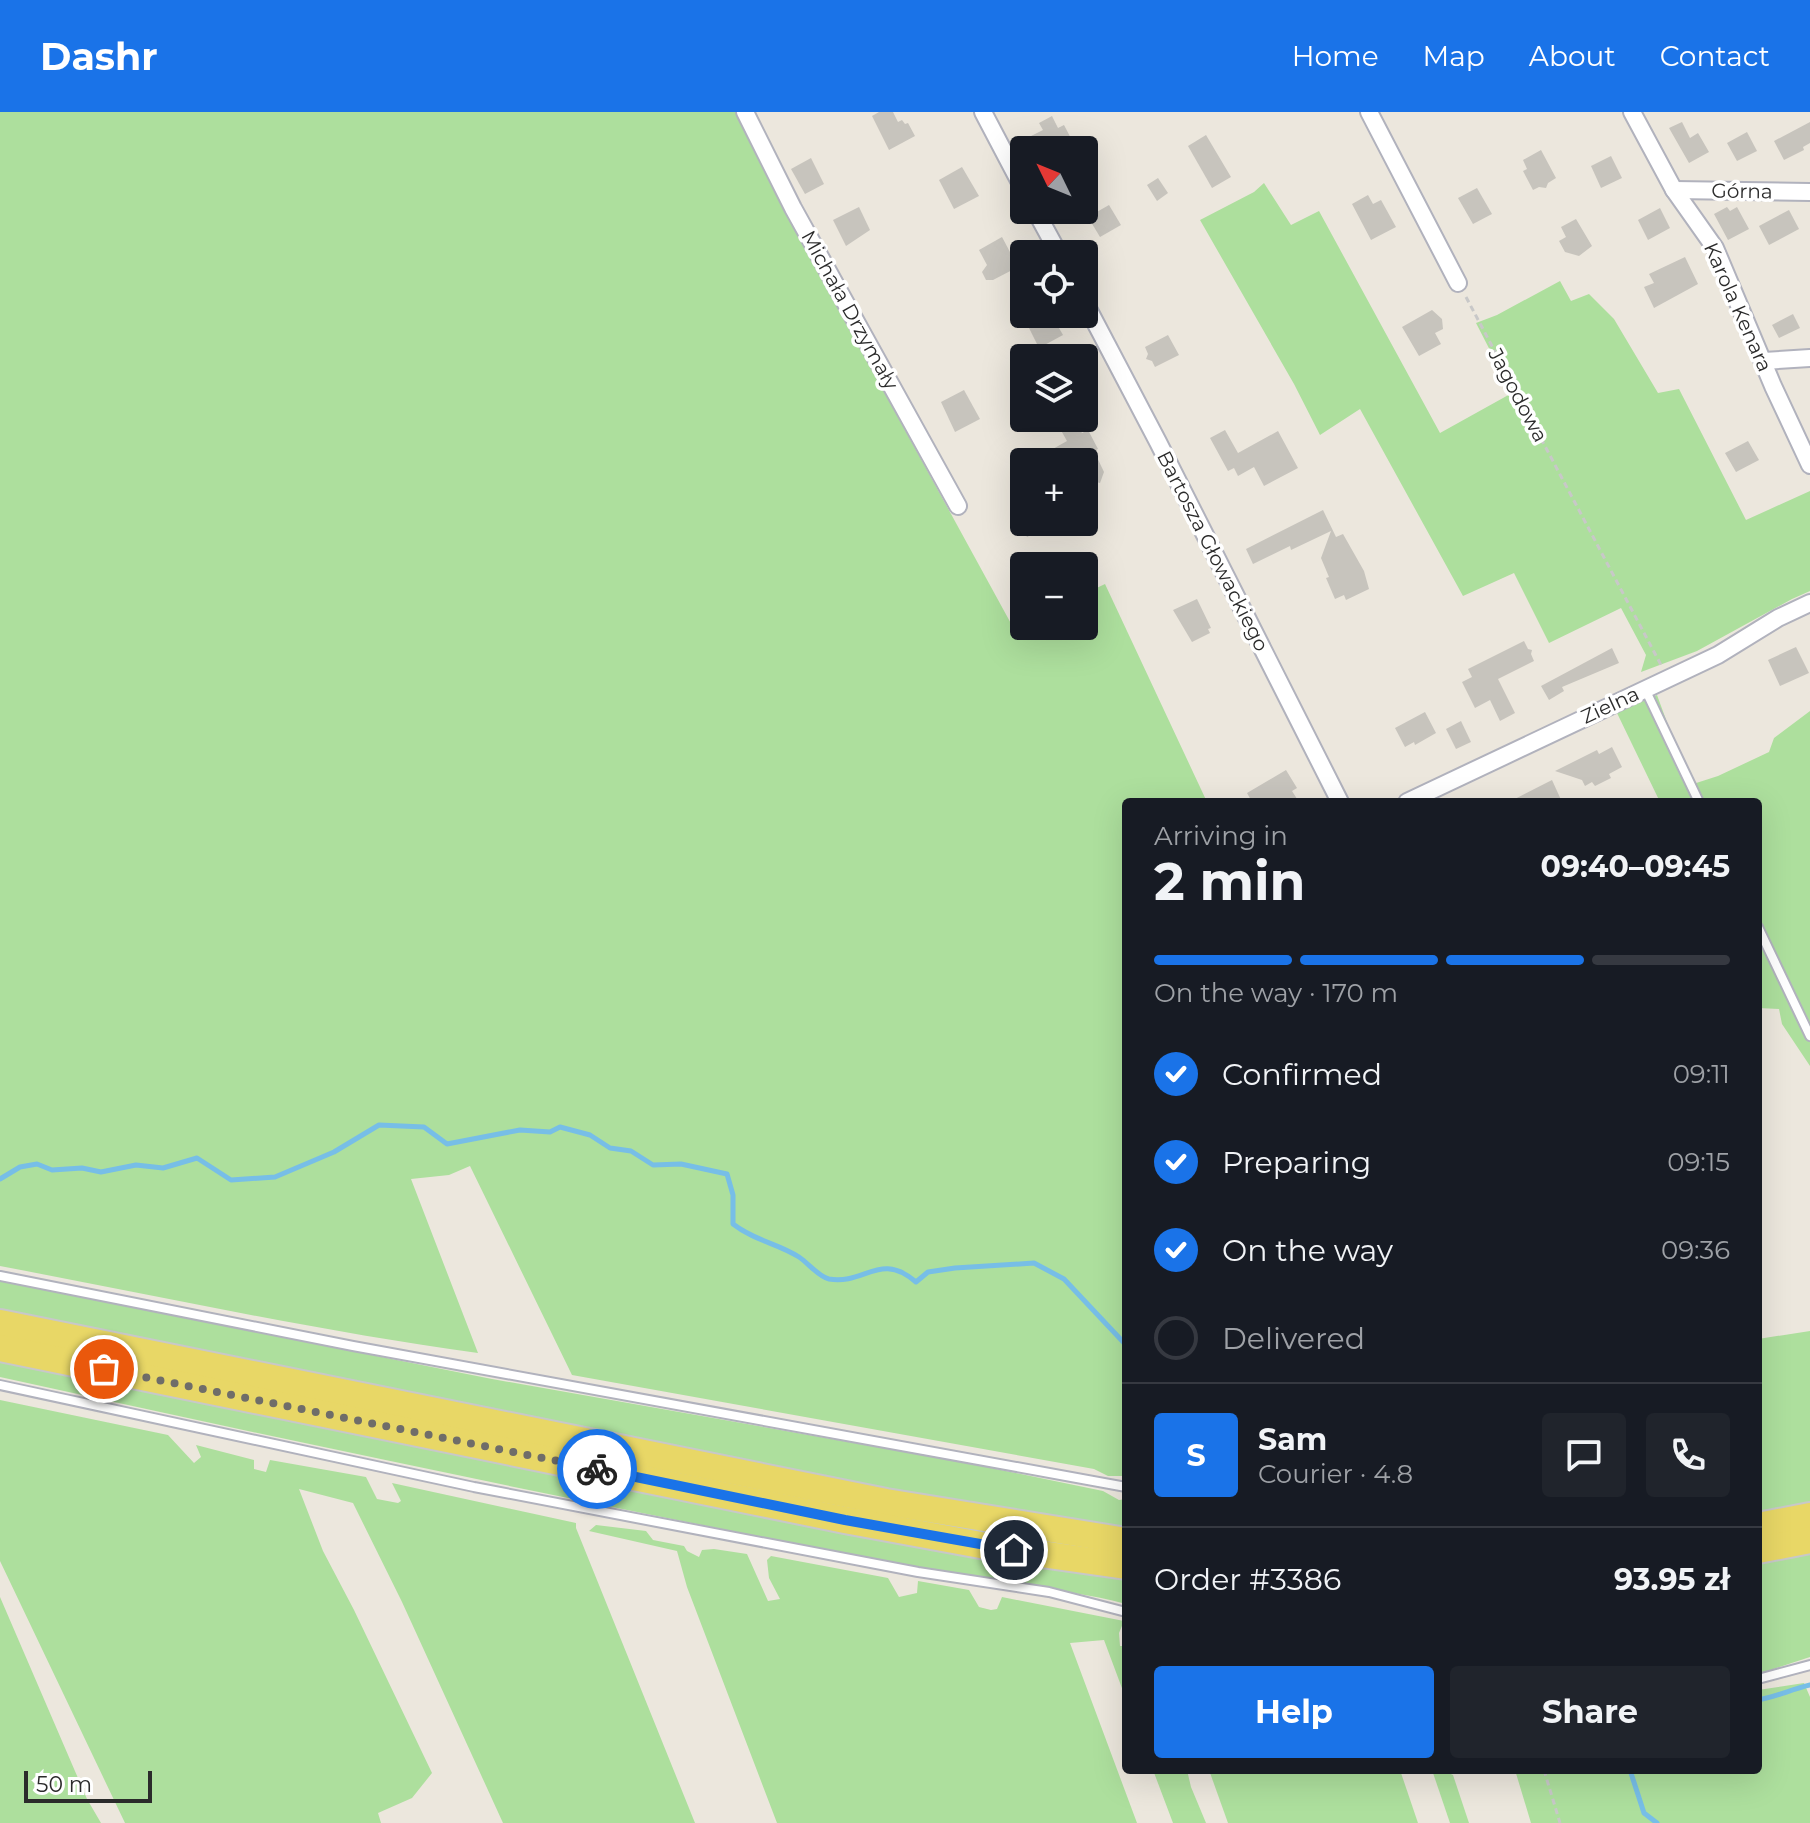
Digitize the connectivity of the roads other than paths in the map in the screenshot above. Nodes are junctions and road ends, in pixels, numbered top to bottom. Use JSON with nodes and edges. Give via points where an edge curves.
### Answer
{"nodes":[{"id":1,"x":745,"y":112,"type":"edge"},
{"id":2,"x":983,"y":112,"type":"edge"},
{"id":3,"x":1369,"y":112,"type":"edge"},
{"id":4,"x":1632,"y":112,"type":"edge"},
{"id":5,"x":1010,"y":163,"type":"edge"},
{"id":6,"x":1674,"y":190,"type":"junction"},
{"id":7,"x":1810,"y":192,"type":"edge"},
{"id":8,"x":1458,"y":283,"type":"road end"},
{"id":9,"x":1098,"y":328,"type":"edge"},
{"id":10,"x":1810,"y":358,"type":"edge"},
{"id":11,"x":1764,"y":361,"type":"junction"},
{"id":12,"x":1810,"y":465,"type":"edge"},
{"id":13,"x":958,"y":506,"type":"dead end"},
{"id":14,"x":1810,"y":603,"type":"edge"},
{"id":15,"x":1645,"y":689,"type":"junction"},
{"id":16,"x":1338,"y":798,"type":"edge"},
{"id":17,"x":1415,"y":798,"type":"edge"},
{"id":18,"x":1697,"y":798,"type":"edge"},
{"id":19,"x":1762,"y":935,"type":"edge"},
{"id":20,"x":1810,"y":1036,"type":"edge"},
{"id":21,"x":0,"y":1276,"type":"edge"},
{"id":22,"x":0,"y":1323,"type":"edge"},
{"id":23,"x":0,"y":1348,"type":"edge"},
{"id":24,"x":0,"y":1385,"type":"edge"},
{"id":25,"x":1122,"y":1486,"type":"edge"},
{"id":26,"x":1810,"y":1516,"type":"edge"},
{"id":27,"x":1762,"y":1525,"type":"edge"},
{"id":28,"x":1122,"y":1540,"type":"edge"},
{"id":29,"x":1810,"y":1540,"type":"edge"},
{"id":30,"x":1762,"y":1549,"type":"edge"},
{"id":31,"x":1122,"y":1565,"type":"edge"},
{"id":32,"x":1122,"y":1611,"type":"edge"},
{"id":33,"x":1810,"y":1665,"type":"edge"},
{"id":34,"x":1762,"y":1678,"type":"edge"}],
"edges":[{"from":1,"to":13,"type":"street","name":"Michała Drzymały"},
{"from":2,"to":5,"type":"street"},
{"from":3,"to":8,"type":"street"},
{"from":4,"to":6,"type":"street","name":"Karola Kenara"},
{"from":6,"to":7,"type":"street","name":"Górna"},
{"from":6,"to":11,"type":"street","name":"Karola Kenara","via":[[1715,248]]},
{"from":9,"to":16,"type":"street","name":"Bartosza Głowackiego"},
{"from":10,"to":11,"type":"street"},
{"from":11,"to":12,"type":"street","name":"Karola Kenara"},
{"from":14,"to":15,"type":"street","name":"Zielna"},
{"from":15,"to":17,"type":"street","name":"Zielna"},
{"from":15,"to":18,"type":"lane"},
{"from":19,"to":20,"type":"lane"},
{"from":21,"to":25,"type":"lane","via":[[367,1349]]},
{"from":22,"to":28,"type":"main road","via":[[886,1502]]},
{"from":23,"to":31,"type":"main road","via":[[833,1517]]},
{"from":24,"to":32,"type":"lane","via":[[474,1487],[1049,1592]]},
{"from":26,"to":27,"type":"main road"},
{"from":29,"to":30,"type":"main road"},
{"from":33,"to":34,"type":"lane"}]}
